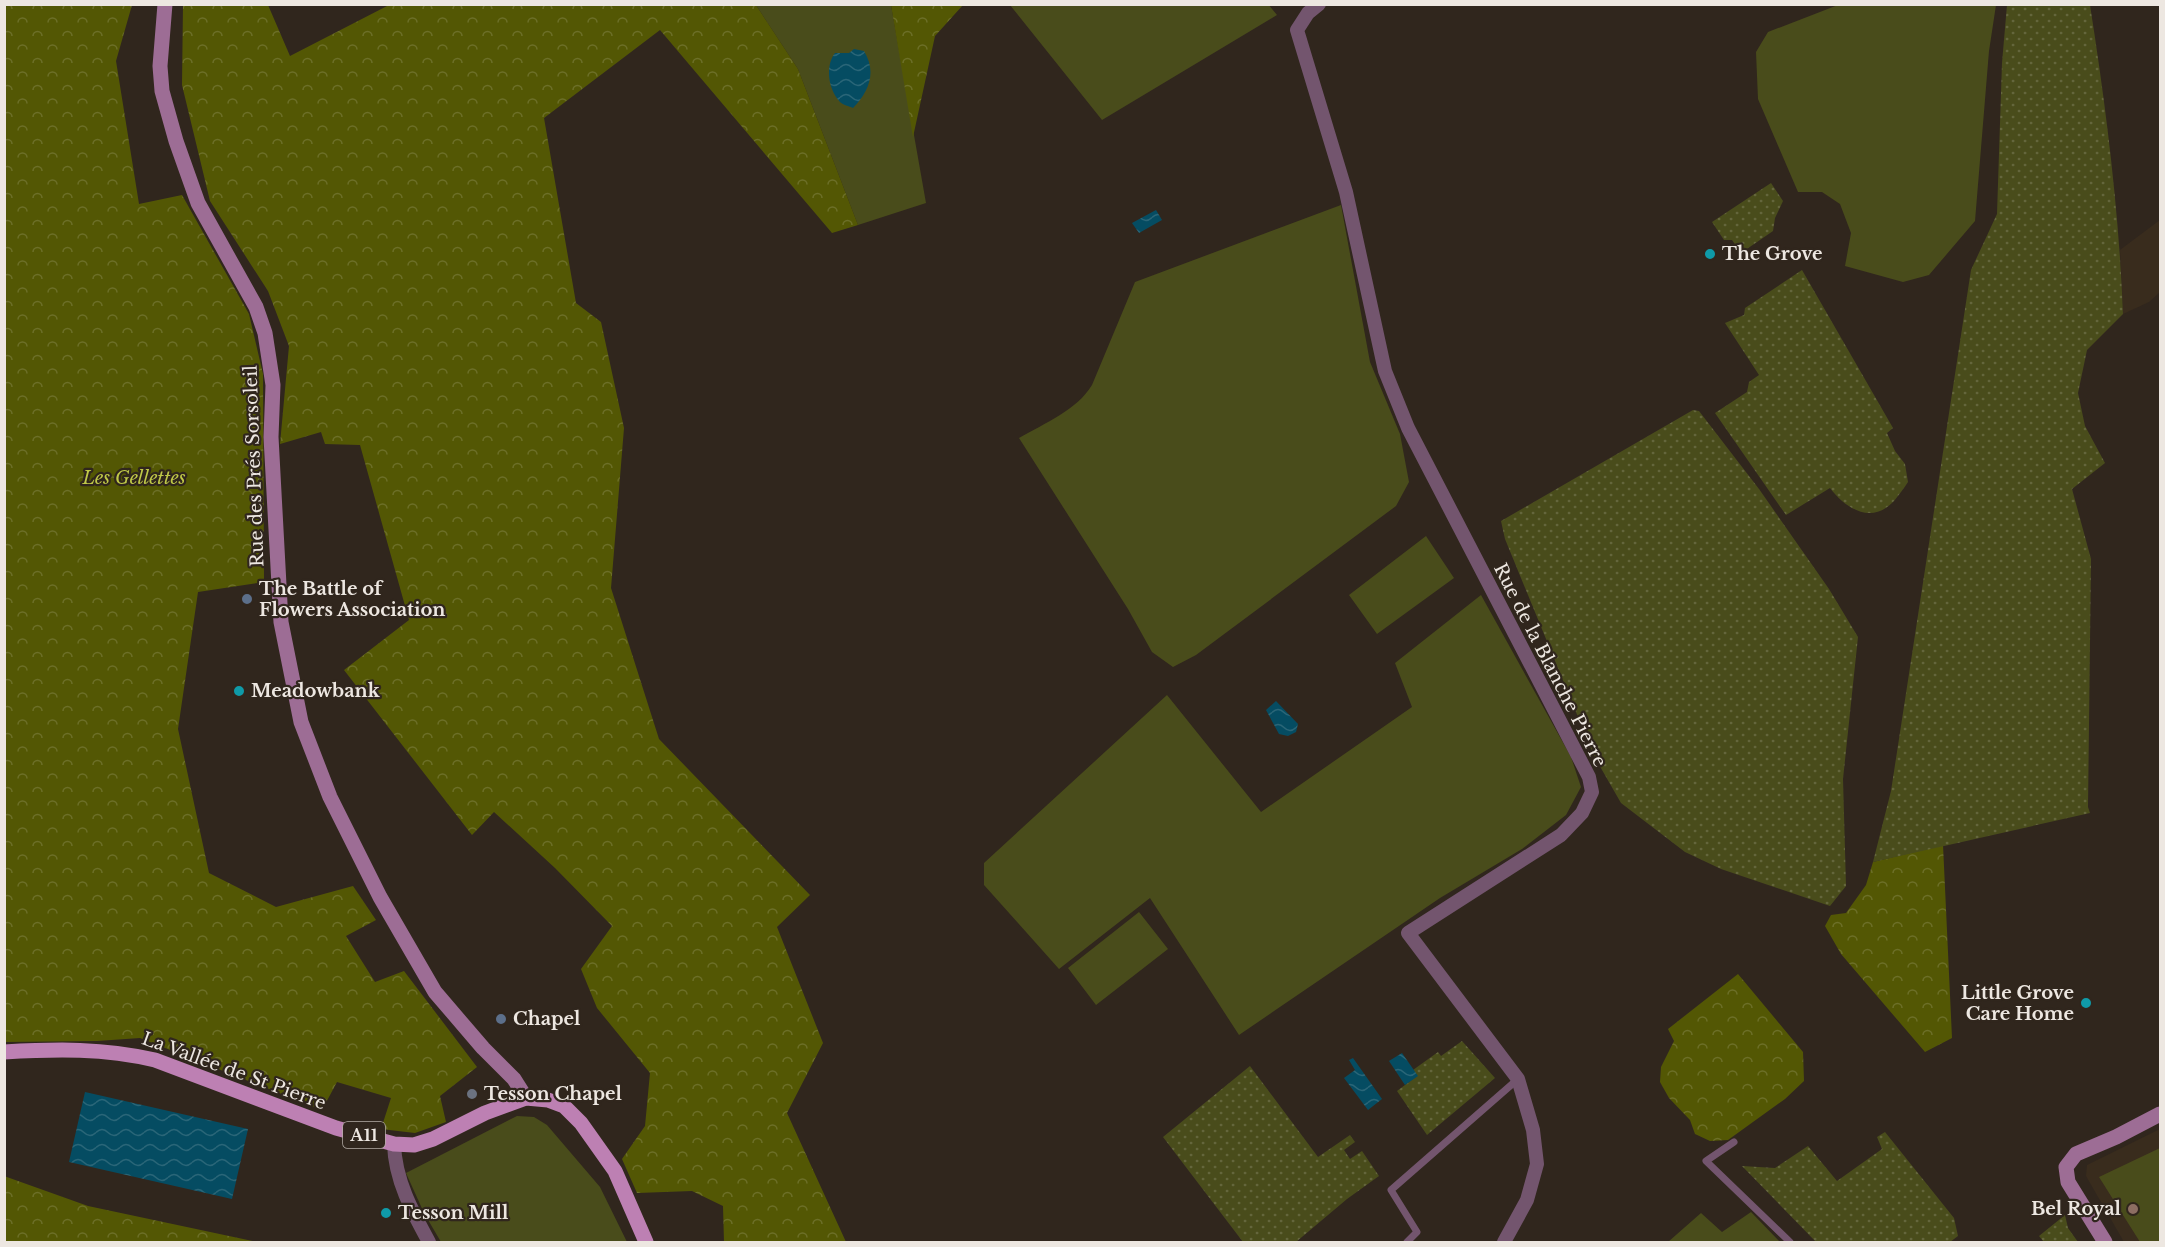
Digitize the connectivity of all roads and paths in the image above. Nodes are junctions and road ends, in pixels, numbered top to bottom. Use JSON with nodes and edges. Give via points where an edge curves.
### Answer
{"nodes":[{"id":1,"x":165,"y":4,"type":"edge"},
{"id":2,"x":1319,"y":4,"type":"edge"},
{"id":3,"x":4,"y":1052,"type":"edge"},
{"id":4,"x":1518,"y":1079,"type":"junction"},
{"id":5,"x":526,"y":1098,"type":"junction"},
{"id":6,"x":2160,"y":1114,"type":"edge"},
{"id":7,"x":1734,"y":1143,"type":"dead end"},
{"id":8,"x":394,"y":1144,"type":"junction"},
{"id":9,"x":1417,"y":1232,"type":"junction"},
{"id":10,"x":429,"y":1242,"type":"edge"},
{"id":11,"x":646,"y":1242,"type":"edge"},
{"id":12,"x":1407,"y":1242,"type":"edge"},
{"id":13,"x":1418,"y":1242,"type":"edge"},
{"id":14,"x":1504,"y":1242,"type":"edge"},
{"id":15,"x":1790,"y":1242,"type":"edge"},
{"id":16,"x":2105,"y":1242,"type":"edge"}],
"edges":[{"from":1,"to":5,"type":"main road","name":"Rue des Prés Sorsoleil","via":[[162,91],[176,141],[198,203],[256,307],[265,333],[273,385],[271,437],[281,622],[301,722],[330,797],[380,897],[435,992],[514,1079]]},
{"from":2,"to":4,"type":"street","name":"Rue de la Blanche Pierre","via":[[1297,30],[1346,192],[1385,371],[1408,428],[1589,777],[1592,792],[1582,813],[1561,835],[1408,933]]},
{"from":3,"to":8,"type":"main road","name":"La Vallée de St Pierre","number":"A11","via":[[78,1049],[126,1053],[155,1060],[336,1128]]},
{"from":4,"to":9,"type":"lane","via":[[1391,1190]]},
{"from":4,"to":14,"type":"street","name":"Rue de la Blanche Pierre","via":[[1533,1130],[1537,1164],[1527,1200]]},
{"from":5,"to":8,"type":"main road","name":"La Vallée de St Pierre","number":"A11","via":[[433,1139],[414,1145]]},
{"from":5,"to":11,"type":"main road","name":"La Vallée de St Pierre","number":"A11","via":[[564,1106],[580,1123],[615,1171]]},
{"from":6,"to":16,"type":"main road","via":[[2076,1154],[2066,1167],[2068,1182]]},
{"from":7,"to":15,"type":"lane","via":[[1706,1161]]},
{"from":8,"to":10,"type":"street","via":[[394,1164],[412,1212]]},
{"from":9,"to":12,"type":"lane"},
{"from":9,"to":13,"type":"lane"}]}
